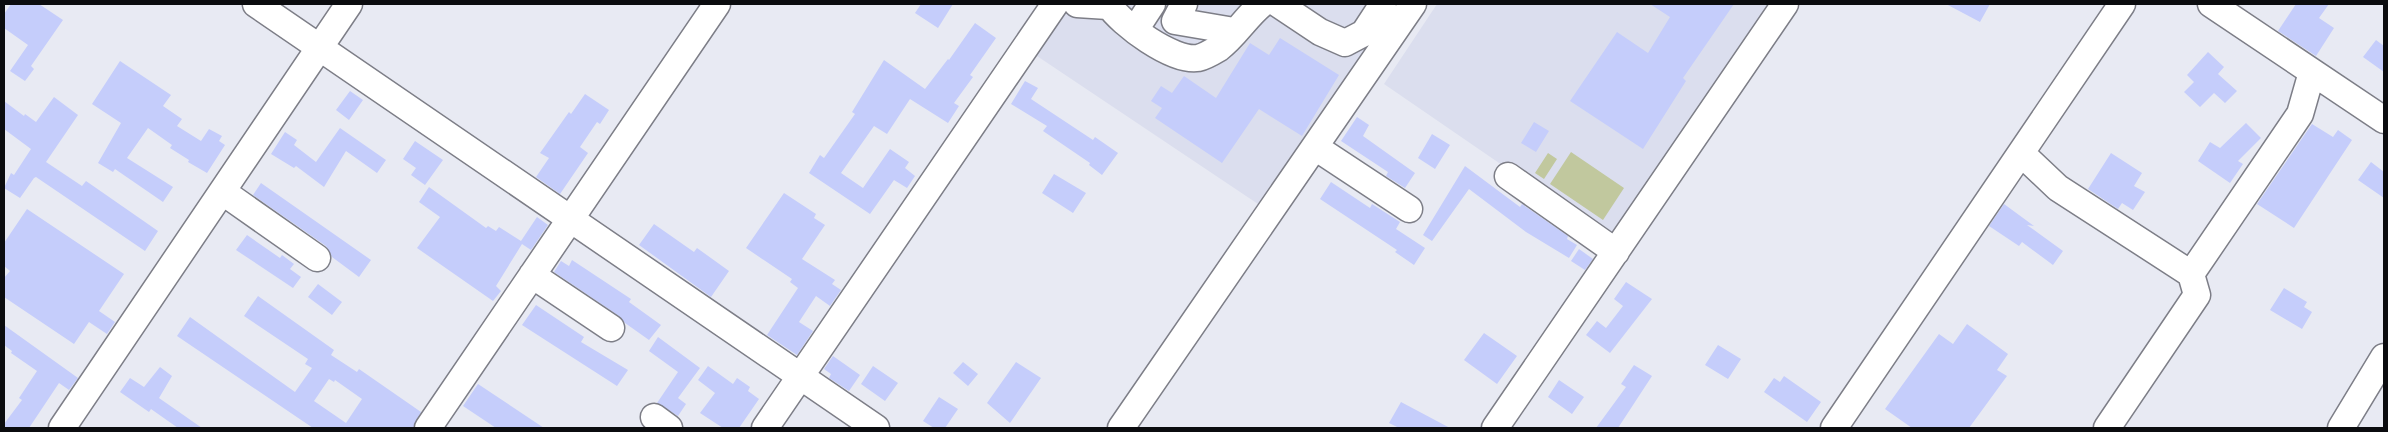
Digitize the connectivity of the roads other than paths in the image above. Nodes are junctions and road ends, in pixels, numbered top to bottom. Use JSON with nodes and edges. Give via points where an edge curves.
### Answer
{"nodes":[{"id":1,"x":256,"y":4,"type":"edge"},
{"id":2,"x":349,"y":4,"type":"edge"},
{"id":3,"x":717,"y":4,"type":"edge"},
{"id":4,"x":1055,"y":4,"type":"edge"},
{"id":5,"x":1077,"y":4,"type":"edge"},
{"id":6,"x":1152,"y":4,"type":"edge"},
{"id":7,"x":1184,"y":4,"type":"edge"},
{"id":8,"x":1262,"y":4,"type":"edge"},
{"id":9,"x":1278,"y":4,"type":"edge"},
{"id":10,"x":1384,"y":4,"type":"edge"},
{"id":11,"x":1413,"y":4,"type":"edge"},
{"id":12,"x":1785,"y":4,"type":"edge"},
{"id":13,"x":2122,"y":4,"type":"edge"},
{"id":14,"x":2211,"y":4,"type":"edge"},
{"id":15,"x":1108,"y":5,"type":"edge"},
{"id":16,"x":1135,"y":30,"type":"junction"},
{"id":17,"x":1234,"y":31,"type":"junction"},
{"id":18,"x":320,"y":48,"type":"junction"},
{"id":19,"x":2312,"y":72,"type":"junction"},
{"id":20,"x":2384,"y":120,"type":"edge"},
{"id":21,"x":1315,"y":147,"type":"junction"},
{"id":22,"x":2021,"y":153,"type":"junction"},
{"id":23,"x":1508,"y":176,"type":"dead end"},
{"id":24,"x":222,"y":192,"type":"junction"},
{"id":25,"x":1409,"y":209,"type":"dead end"},
{"id":26,"x":570,"y":220,"type":"junction"},
{"id":27,"x":1616,"y":252,"type":"junction"},
{"id":28,"x":316,"y":258,"type":"dead end"},
{"id":29,"x":2191,"y":274,"type":"junction"},
{"id":30,"x":532,"y":275,"type":"junction"},
{"id":31,"x":611,"y":328,"type":"dead end"},
{"id":32,"x":2384,"y":357,"type":"edge"},
{"id":33,"x":800,"y":376,"type":"junction"},
{"id":34,"x":62,"y":428,"type":"edge"},
{"id":35,"x":428,"y":428,"type":"edge"},
{"id":36,"x":765,"y":428,"type":"edge"},
{"id":37,"x":876,"y":428,"type":"edge"},
{"id":38,"x":1121,"y":428,"type":"edge"},
{"id":39,"x":1495,"y":428,"type":"edge"},
{"id":40,"x":1834,"y":428,"type":"edge"},
{"id":41,"x":2107,"y":428,"type":"edge"},
{"id":42,"x":2341,"y":428,"type":"edge"}],
"edges":[{"from":1,"to":18,"type":"street"},
{"from":2,"to":18,"type":"street"},
{"from":3,"to":26,"type":"street"},
{"from":4,"to":33,"type":"street"},
{"from":5,"to":15,"type":"street"},
{"from":6,"to":16,"type":"street"},
{"from":7,"to":17,"type":"street","via":[[1175,21]]},
{"from":8,"to":17,"type":"street"},
{"from":9,"to":10,"type":"street","via":[[1320,32],[1346,43],[1364,33]]},
{"from":11,"to":21,"type":"street"},
{"from":12,"to":27,"type":"street"},
{"from":13,"to":22,"type":"street"},
{"from":14,"to":19,"type":"street"},
{"from":15,"to":16,"type":"street"},
{"from":16,"to":17,"type":"street","via":[[1172,54],[1198,58],[1218,48]]},
{"from":18,"to":24,"type":"street"},
{"from":18,"to":26,"type":"street"},
{"from":19,"to":20,"type":"street"},
{"from":19,"to":29,"type":"street","via":[[2300,114]]},
{"from":21,"to":25,"type":"street"},
{"from":21,"to":38,"type":"street"},
{"from":22,"to":29,"type":"street","via":[[2058,188]]},
{"from":22,"to":40,"type":"street"},
{"from":23,"to":27,"type":"street"},
{"from":24,"to":28,"type":"street"},
{"from":24,"to":34,"type":"street"},
{"from":26,"to":30,"type":"street"},
{"from":26,"to":33,"type":"street"},
{"from":27,"to":39,"type":"street"},
{"from":29,"to":41,"type":"street","via":[[2197,295]]},
{"from":30,"to":31,"type":"street"},
{"from":30,"to":35,"type":"street"},
{"from":32,"to":42,"type":"street"},
{"from":33,"to":36,"type":"street"},
{"from":33,"to":37,"type":"street"}]}
